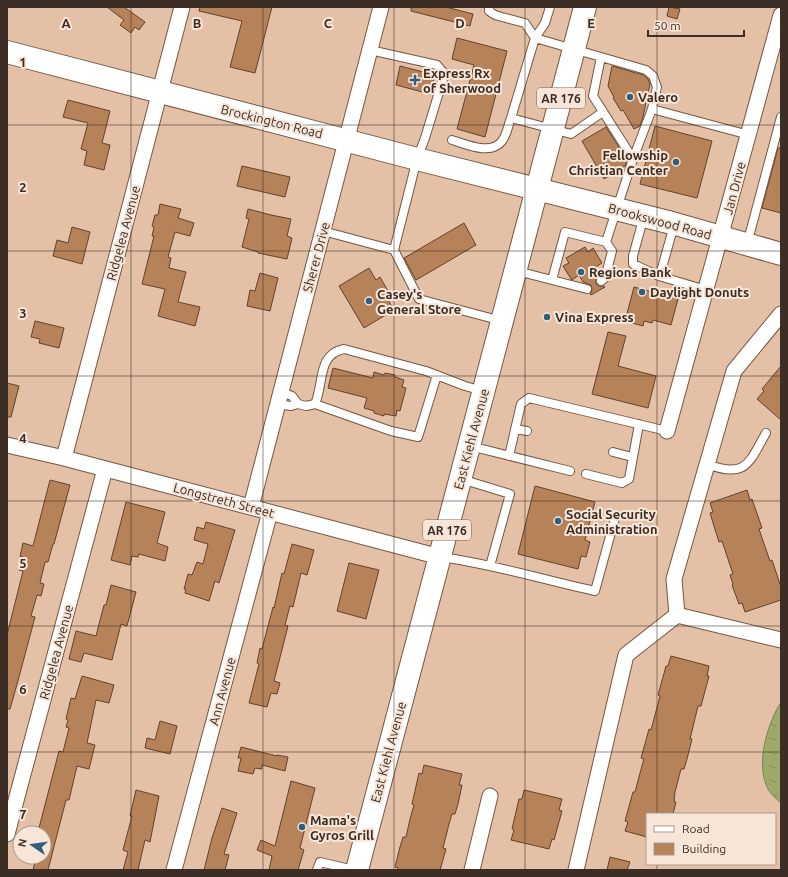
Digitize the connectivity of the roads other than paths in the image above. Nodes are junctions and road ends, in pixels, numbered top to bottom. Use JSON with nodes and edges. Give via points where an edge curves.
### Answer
{"nodes":[{"id":1,"x":182,"y":7,"type":"edge"},
{"id":2,"x":381,"y":7,"type":"edge"},
{"id":3,"x":489,"y":7,"type":"edge"},
{"id":4,"x":550,"y":7,"type":"edge"},
{"id":5,"x":585,"y":7,"type":"edge"},
{"id":6,"x":780,"y":24,"type":"edge"},
{"id":7,"x":535,"y":38,"type":"junction"},
{"id":8,"x":574,"y":49,"type":"junction"},
{"id":9,"x":370,"y":50,"type":"junction"},
{"id":10,"x":7,"y":52,"type":"edge"},
{"id":11,"x":601,"y":57,"type":"junction"},
{"id":12,"x":160,"y":92,"type":"junction"},
{"id":13,"x":652,"y":109,"type":"junction"},
{"id":14,"x":602,"y":112,"type":"junction"},
{"id":15,"x":781,"y":117,"type":"edge"},
{"id":16,"x":511,"y":118,"type":"junction"},
{"id":17,"x":553,"y":129,"type":"junction"},
{"id":18,"x":749,"y":135,"type":"junction"},
{"id":19,"x":346,"y":140,"type":"junction"},
{"id":20,"x":452,"y":140,"type":"dead end"},
{"id":21,"x":417,"y":158,"type":"junction"},
{"id":22,"x":633,"y":159,"type":"junction"},
{"id":23,"x":538,"y":189,"type":"junction"},
{"id":24,"x":616,"y":209,"type":"junction"},
{"id":25,"x":644,"y":216,"type":"junction"},
{"id":26,"x":674,"y":223,"type":"junction"},
{"id":27,"x":323,"y":231,"type":"junction"},
{"id":28,"x":721,"y":237,"type":"junction"},
{"id":29,"x":606,"y":242,"type":"junction"},
{"id":30,"x":747,"y":245,"type":"junction"},
{"id":31,"x":394,"y":250,"type":"junction"},
{"id":32,"x":781,"y":254,"type":"edge"},
{"id":33,"x":516,"y":271,"type":"junction"},
{"id":34,"x":659,"y":276,"type":"junction"},
{"id":35,"x":552,"y":280,"type":"junction"},
{"id":36,"x":601,"y":281,"type":"dead end"},
{"id":37,"x":587,"y":289,"type":"dead end"},
{"id":38,"x":706,"y":290,"type":"junction"},
{"id":39,"x":781,"y":314,"type":"edge"},
{"id":40,"x":502,"y":322,"type":"junction"},
{"id":41,"x":437,"y":375,"type":"junction"},
{"id":42,"x":484,"y":391,"type":"junction"},
{"id":43,"x":279,"y":398,"type":"junction"},
{"id":44,"x":298,"y":404,"type":"junction"},
{"id":45,"x":315,"y":404,"type":"junction"},
{"id":46,"x":639,"y":424,"type":"junction"},
{"id":47,"x":515,"y":429,"type":"junction"},
{"id":48,"x":667,"y":431,"type":"joint"},
{"id":49,"x":527,"y":432,"type":"dead end"},
{"id":50,"x":766,"y":433,"type":"dead end"},
{"id":51,"x":7,"y":445,"type":"edge"},
{"id":52,"x":469,"y":446,"type":"junction"},
{"id":53,"x":613,"y":452,"type":"dead end"},
{"id":54,"x":509,"y":456,"type":"junction"},
{"id":55,"x":632,"y":457,"type":"junction"},
{"id":56,"x":64,"y":458,"type":"junction"},
{"id":57,"x":707,"y":464,"type":"junction"},
{"id":58,"x":105,"y":469,"type":"junction"},
{"id":59,"x":570,"y":471,"type":"dead end"},
{"id":60,"x":586,"y":474,"type":"dead end"},
{"id":61,"x":461,"y":479,"type":"junction"},
{"id":62,"x":251,"y":507,"type":"junction"},
{"id":63,"x":270,"y":512,"type":"junction"},
{"id":64,"x":615,"y":518,"type":"dead end"},
{"id":65,"x":440,"y":557,"type":"junction"},
{"id":66,"x":490,"y":566,"type":"junction"},
{"id":67,"x":677,"y":615,"type":"junction"},
{"id":68,"x":781,"y":640,"type":"edge"},
{"id":69,"x":490,"y":796,"type":"dead end"},
{"id":70,"x":7,"y":834,"type":"edge"},
{"id":71,"x":174,"y":870,"type":"edge"},
{"id":72,"x":318,"y":870,"type":"edge"},
{"id":73,"x":354,"y":870,"type":"edge"},
{"id":74,"x":357,"y":870,"type":"edge"},
{"id":75,"x":472,"y":870,"type":"edge"},
{"id":76,"x":576,"y":870,"type":"edge"}],
"edges":[{"from":1,"to":12,"type":"street","name":"Ridgelea Avenue"},
{"from":2,"to":9,"type":"street","name":"Sherer Drive"},
{"from":3,"to":7,"type":"lane","via":[[489,11],[495,15],[525,23]]},
{"from":4,"to":7,"type":"lane","via":[[546,23]]},
{"from":5,"to":8,"type":"main road","name":"East Kiehl Avenue","number":"AR 176"},
{"from":6,"to":18,"type":"street","name":"Jan Drive"},
{"from":7,"to":8,"type":"lane"},
{"from":7,"to":16,"type":"lane"},
{"from":8,"to":11,"type":"lane"},
{"from":8,"to":17,"type":"main road","name":"East Kiehl Avenue","number":"AR 176"},
{"from":9,"to":19,"type":"street","name":"Sherer Drive"},
{"from":9,"to":21,"type":"lane","via":[[436,65],[443,72],[443,79]]},
{"from":10,"to":12,"type":"main road","name":"Brockington Road"},
{"from":11,"to":13,"type":"lane","via":[[646,70],[653,76],[657,87]]},
{"from":11,"to":14,"type":"lane","via":[[593,96]]},
{"from":12,"to":19,"type":"main road","name":"Brockington Road"},
{"from":12,"to":56,"type":"street","name":"Ridgelea Avenue"},
{"from":13,"to":18,"type":"lane"},
{"from":13,"to":22,"type":"lane"},
{"from":14,"to":17,"type":"lane","via":[[571,134]]},
{"from":14,"to":22,"type":"lane"},
{"from":15,"to":30,"type":"lane"},
{"from":16,"to":17,"type":"lane"},
{"from":16,"to":20,"type":"lane","via":[[503,140],[493,148],[484,149]]},
{"from":17,"to":23,"type":"main road","name":"East Kiehl Avenue","number":"AR 176"},
{"from":18,"to":28,"type":"street","name":"Jan Drive"},
{"from":19,"to":21,"type":"main road","name":"Brockington Road"},
{"from":19,"to":27,"type":"street","name":"Sherer Drive"},
{"from":21,"to":23,"type":"main road","name":"Brockington Road"},
{"from":21,"to":31,"type":"lane"},
{"from":22,"to":24,"type":"lane"},
{"from":23,"to":24,"type":"main road","name":"Brookswood Road"},
{"from":23,"to":33,"type":"main road","name":"East Kiehl Avenue","number":"AR 176"},
{"from":24,"to":25,"type":"main road","name":"Brookswood Road"},
{"from":24,"to":29,"type":"lane"},
{"from":25,"to":26,"type":"main road","name":"Brookswood Road"},
{"from":25,"to":34,"type":"lane","via":[[633,264]]},
{"from":26,"to":28,"type":"main road","name":"Brookswood Road"},
{"from":26,"to":34,"type":"lane"},
{"from":27,"to":31,"type":"lane"},
{"from":27,"to":43,"type":"street","name":"Sherer Drive"},
{"from":28,"to":30,"type":"main road","name":"Brookswood Road"},
{"from":28,"to":38,"type":"street","name":"Jan Drive"},
{"from":29,"to":35,"type":"lane","via":[[565,232]]},
{"from":29,"to":36,"type":"lane","via":[[612,251],[605,278]]},
{"from":30,"to":32,"type":"main road","name":"Brookswood Road"},
{"from":31,"to":40,"type":"lane","via":[[419,298]]},
{"from":33,"to":35,"type":"lane"},
{"from":33,"to":40,"type":"main road","name":"East Kiehl Avenue","number":"AR 176"},
{"from":34,"to":38,"type":"lane"},
{"from":35,"to":37,"type":"lane"},
{"from":38,"to":48,"type":"street","name":"Jan Drive"},
{"from":39,"to":57,"type":"street","via":[[734,371]]},
{"from":40,"to":42,"type":"main road","name":"East Kiehl Avenue","number":"AR 176"},
{"from":41,"to":42,"type":"lane"},
{"from":41,"to":45,"type":"lane","via":[[367,354],[344,349],[336,350],[328,356]]},
{"from":41,"to":45,"type":"lane","via":[[418,437],[391,431]]},
{"from":42,"to":52,"type":"main road","name":"East Kiehl Avenue","number":"AR 176"},
{"from":43,"to":44,"type":"lane","via":[[291,406]]},
{"from":43,"to":44,"type":"lane","via":[[292,396]]},
{"from":43,"to":62,"type":"street","name":"Sherer Drive"},
{"from":44,"to":45,"type":"lane"},
{"from":46,"to":47,"type":"lane","via":[[529,398],[521,404]]},
{"from":46,"to":48,"type":"lane"},
{"from":46,"to":55,"type":"lane"},
{"from":47,"to":49,"type":"lane"},
{"from":47,"to":54,"type":"lane"},
{"from":50,"to":57,"type":"lane","via":[[746,465],[740,469],[728,470]]},
{"from":51,"to":56,"type":"street","name":"Longstreth Street"},
{"from":52,"to":54,"type":"lane"},
{"from":52,"to":61,"type":"main road","name":"East Kiehl Avenue","number":"AR 176"},
{"from":53,"to":55,"type":"lane"},
{"from":54,"to":59,"type":"lane"},
{"from":55,"to":60,"type":"lane","via":[[629,479],[622,483]]},
{"from":56,"to":58,"type":"street","name":"Longstreth Street"},
{"from":57,"to":67,"type":"street","via":[[674,579]]},
{"from":58,"to":62,"type":"street","name":"Longstreth Street"},
{"from":58,"to":70,"type":"street","name":"Ridgelea Avenue"},
{"from":61,"to":65,"type":"main road","name":"East Kiehl Avenue","number":"AR 176"},
{"from":61,"to":66,"type":"lane","via":[[510,494]]},
{"from":62,"to":63,"type":"street","name":"Longstreth Street"},
{"from":63,"to":65,"type":"street","name":"Longstreth Street"},
{"from":63,"to":71,"type":"street","name":"Ann Avenue"},
{"from":64,"to":66,"type":"lane","via":[[595,591]]},
{"from":65,"to":66,"type":"lane"},
{"from":65,"to":74,"type":"main road","name":"East Kiehl Avenue","number":"AR 176"},
{"from":67,"to":68,"type":"street"},
{"from":67,"to":76,"type":"street","via":[[626,655]]},
{"from":69,"to":75,"type":"street"},
{"from":72,"to":73,"type":"lane","via":[[320,862]]}]}
